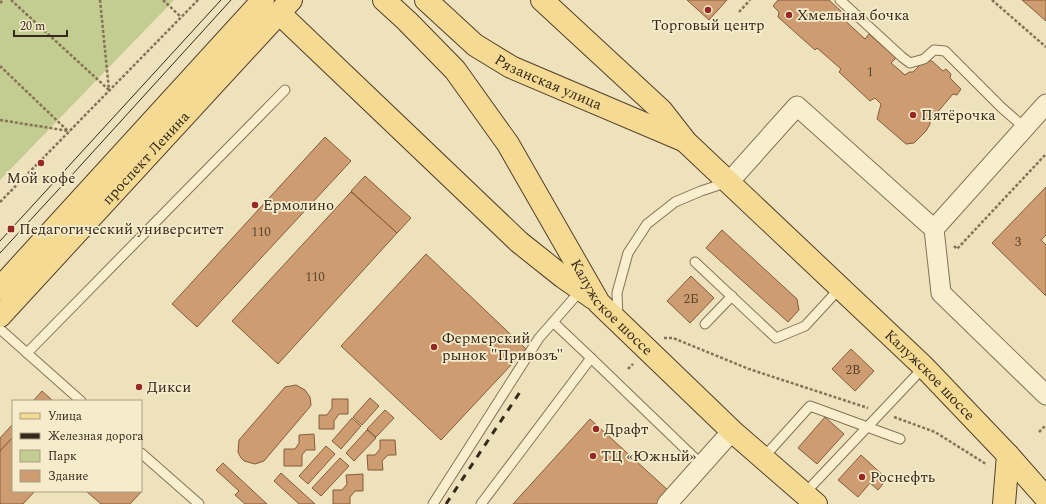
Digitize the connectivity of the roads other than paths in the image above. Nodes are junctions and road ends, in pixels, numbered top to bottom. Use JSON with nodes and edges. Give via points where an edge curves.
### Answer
{"nodes":[{"id":1,"x":384,"y":0,"type":"edge"},
{"id":2,"x":426,"y":0,"type":"edge"},
{"id":3,"x":542,"y":0,"type":"edge"},
{"id":4,"x":840,"y":0,"type":"edge"},
{"id":5,"x":277,"y":4,"type":"edge"},
{"id":6,"x":285,"y":90,"type":"dead end"},
{"id":7,"x":1046,"y":104,"type":"edge"},
{"id":8,"x":1025,"y":128,"type":"junction"},
{"id":9,"x":686,"y":142,"type":"junction"},
{"id":10,"x":729,"y":182,"type":"junction"},
{"id":11,"x":934,"y":229,"type":"junction"},
{"id":12,"x":695,"y":262,"type":"dead end"},
{"id":13,"x":0,"y":288,"type":"edge"},
{"id":14,"x":840,"y":288,"type":"junction"},
{"id":15,"x":581,"y":290,"type":"junction"},
{"id":16,"x":732,"y":296,"type":"junction"},
{"id":17,"x":599,"y":303,"type":"junction"},
{"id":18,"x":0,"y":316,"type":"edge"},
{"id":19,"x":618,"y":320,"type":"junction"},
{"id":20,"x":553,"y":322,"type":"junction"},
{"id":21,"x":705,"y":324,"type":"dead end"},
{"id":22,"x":0,"y":329,"type":"edge"},
{"id":23,"x":27,"y":353,"type":"junction"},
{"id":24,"x":591,"y":358,"type":"junction"},
{"id":25,"x":924,"y":367,"type":"junction"},
{"id":26,"x":1046,"y":395,"type":"edge"},
{"id":27,"x":80,"y":400,"type":"edge"},
{"id":28,"x":867,"y":427,"type":"junction"},
{"id":29,"x":732,"y":431,"type":"junction"},
{"id":30,"x":900,"y":439,"type":"dead end"},
{"id":31,"x":142,"y":454,"type":"edge"},
{"id":32,"x":1008,"y":455,"type":"junction"},
{"id":33,"x":763,"y":458,"type":"junction"},
{"id":34,"x":702,"y":465,"type":"junction"},
{"id":35,"x":1046,"y":498,"type":"edge"},
{"id":36,"x":810,"y":499,"type":"edge"},
{"id":37,"x":198,"y":504,"type":"edge"},
{"id":38,"x":433,"y":504,"type":"edge"},
{"id":39,"x":481,"y":504,"type":"edge"},
{"id":40,"x":667,"y":504,"type":"edge"},
{"id":41,"x":1004,"y":504,"type":"edge"}],
"edges":[{"from":1,"to":17,"type":"main road","name":"Калужское шоссе","via":[[455,70],[508,144]]},
{"from":2,"to":9,"type":"main road","name":"Рязанская улица","via":[[475,45],[510,67]]},
{"from":3,"to":9,"type":"main road","via":[[661,110]]},
{"from":4,"to":8,"type":"lane","via":[[910,63],[924,59],[934,50],[945,51]]},
{"from":5,"to":13,"type":"main road","name":"проспект Ленина"},
{"from":5,"to":15,"type":"main road","via":[[519,242]]},
{"from":5,"to":18,"type":"main road","name":"проспект Ленина"},
{"from":6,"to":23,"type":"lane"},
{"from":7,"to":8,"type":"street"},
{"from":8,"to":11,"type":"street"},
{"from":9,"to":10,"type":"main road","name":"Калужское шоссе"},
{"from":10,"to":11,"type":"street","via":[[797,106]]},
{"from":10,"to":14,"type":"main road","name":"Калужское шоссе"},
{"from":10,"to":19,"type":"lane","via":[[675,202],[647,224],[626,259],[617,293]]},
{"from":11,"to":26,"type":"street","via":[[941,293]]},
{"from":12,"to":16,"type":"lane"},
{"from":14,"to":16,"type":"lane","via":[[805,326],[776,338]]},
{"from":14,"to":25,"type":"main road","name":"Калужское шоссе"},
{"from":15,"to":17,"type":"main road"},
{"from":15,"to":20,"type":"lane"},
{"from":16,"to":21,"type":"lane"},
{"from":17,"to":19,"type":"main road","name":"Калужское шоссе"},
{"from":19,"to":29,"type":"main road","name":"Калужское шоссе"},
{"from":20,"to":24,"type":"lane"},
{"from":20,"to":38,"type":"lane","via":[[539,338]]},
{"from":22,"to":23,"type":"lane"},
{"from":23,"to":27,"type":"lane"},
{"from":24,"to":34,"type":"lane"},
{"from":24,"to":39,"type":"lane"},
{"from":25,"to":28,"type":"lane"},
{"from":25,"to":32,"type":"main road","name":"Калужское шоссе"},
{"from":28,"to":30,"type":"lane"},
{"from":28,"to":33,"type":"lane","via":[[810,406]]},
{"from":28,"to":36,"type":"lane"},
{"from":29,"to":33,"type":"main road","name":"Калужское шоссе"},
{"from":29,"to":34,"type":"street"},
{"from":31,"to":37,"type":"lane"},
{"from":32,"to":35,"type":"main road","name":"Калужское шоссе"},
{"from":32,"to":41,"type":"main road"},
{"from":33,"to":36,"type":"main road","name":"Калужское шоссе"},
{"from":34,"to":40,"type":"street"}]}
